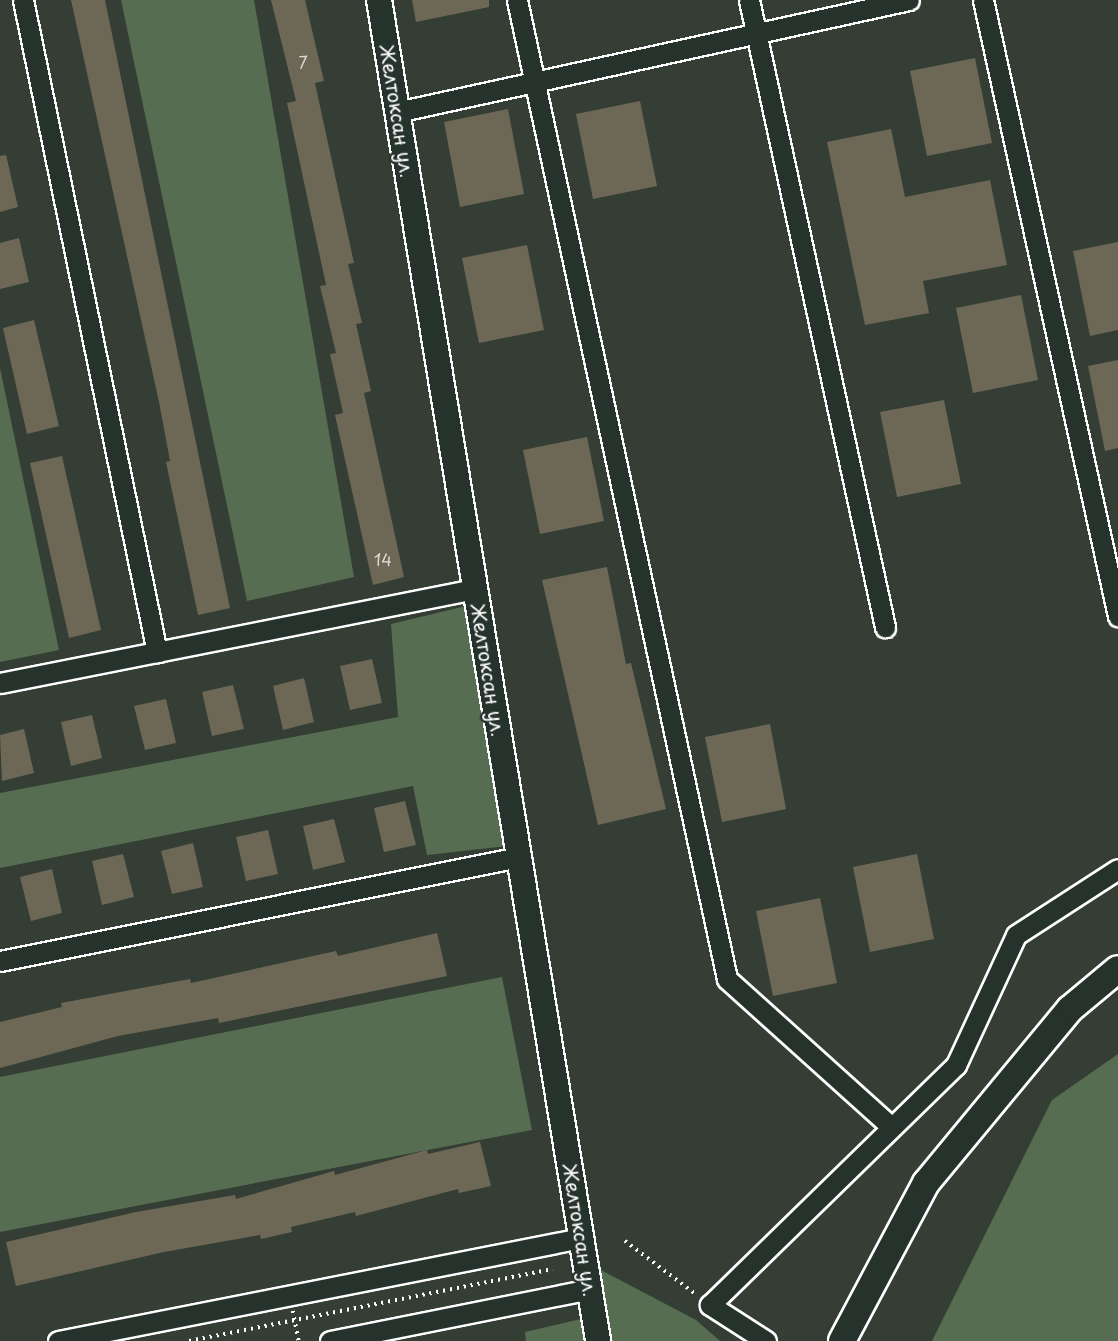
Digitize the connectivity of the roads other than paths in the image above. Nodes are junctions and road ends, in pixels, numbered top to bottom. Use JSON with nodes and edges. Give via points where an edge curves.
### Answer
{"nodes":[{"id":1,"x":23,"y":0,"type":"edge"},
{"id":2,"x":379,"y":0,"type":"edge"},
{"id":3,"x":517,"y":0,"type":"edge"},
{"id":4,"x":749,"y":0,"type":"edge"},
{"id":5,"x":909,"y":0,"type":"edge"},
{"id":6,"x":983,"y":0,"type":"edge"},
{"id":7,"x":756,"y":33,"type":"junction"},
{"id":8,"x":535,"y":82,"type":"junction"},
{"id":9,"x":397,"y":112,"type":"junction"},
{"id":10,"x":475,"y":589,"type":"junction"},
{"id":11,"x":1118,"y":617,"type":"edge"},
{"id":12,"x":885,"y":626,"type":"dead end"},
{"id":13,"x":157,"y":652,"type":"junction"},
{"id":14,"x":0,"y":683,"type":"edge"},
{"id":15,"x":519,"y":857,"type":"junction"},
{"id":16,"x":1118,"y":869,"type":"edge"},
{"id":17,"x":0,"y":961,"type":"edge"},
{"id":18,"x":1118,"y":969,"type":"edge"},
{"id":19,"x":890,"y":1126,"type":"junction"},
{"id":20,"x":581,"y":1238,"type":"junction"},
{"id":21,"x":590,"y":1289,"type":"junction"},
{"id":22,"x":58,"y":1341,"type":"edge"},
{"id":23,"x":330,"y":1341,"type":"edge"},
{"id":24,"x":598,"y":1341,"type":"edge"},
{"id":25,"x":766,"y":1341,"type":"edge"},
{"id":26,"x":842,"y":1341,"type":"edge"}],
"edges":[{"from":1,"to":13,"type":"street"},
{"from":2,"to":9,"type":"street","name":"Желтоксан ул."},
{"from":3,"to":8,"type":"street"},
{"from":4,"to":7,"type":"street"},
{"from":5,"to":7,"type":"street"},
{"from":6,"to":11,"type":"street"},
{"from":7,"to":8,"type":"street"},
{"from":7,"to":12,"type":"street"},
{"from":8,"to":9,"type":"street"},
{"from":8,"to":19,"type":"street","via":[[727,979]]},
{"from":9,"to":10,"type":"street","name":"Желтоксан ул."},
{"from":10,"to":13,"type":"street"},
{"from":10,"to":15,"type":"street","name":"Желтоксан ул."},
{"from":13,"to":14,"type":"street"},
{"from":15,"to":17,"type":"street"},
{"from":15,"to":20,"type":"street","name":"Желтоксан ул."},
{"from":16,"to":19,"type":"street","via":[[1016,935],[956,1065]]},
{"from":18,"to":26,"type":"main road","via":[[1070,1009],[926,1183]]},
{"from":19,"to":25,"type":"street","via":[[710,1305]]},
{"from":20,"to":21,"type":"street","name":"Желтоксан ул."},
{"from":20,"to":22,"type":"street"},
{"from":21,"to":23,"type":"street"},
{"from":21,"to":24,"type":"street","name":"Желтоксан ул."}]}
